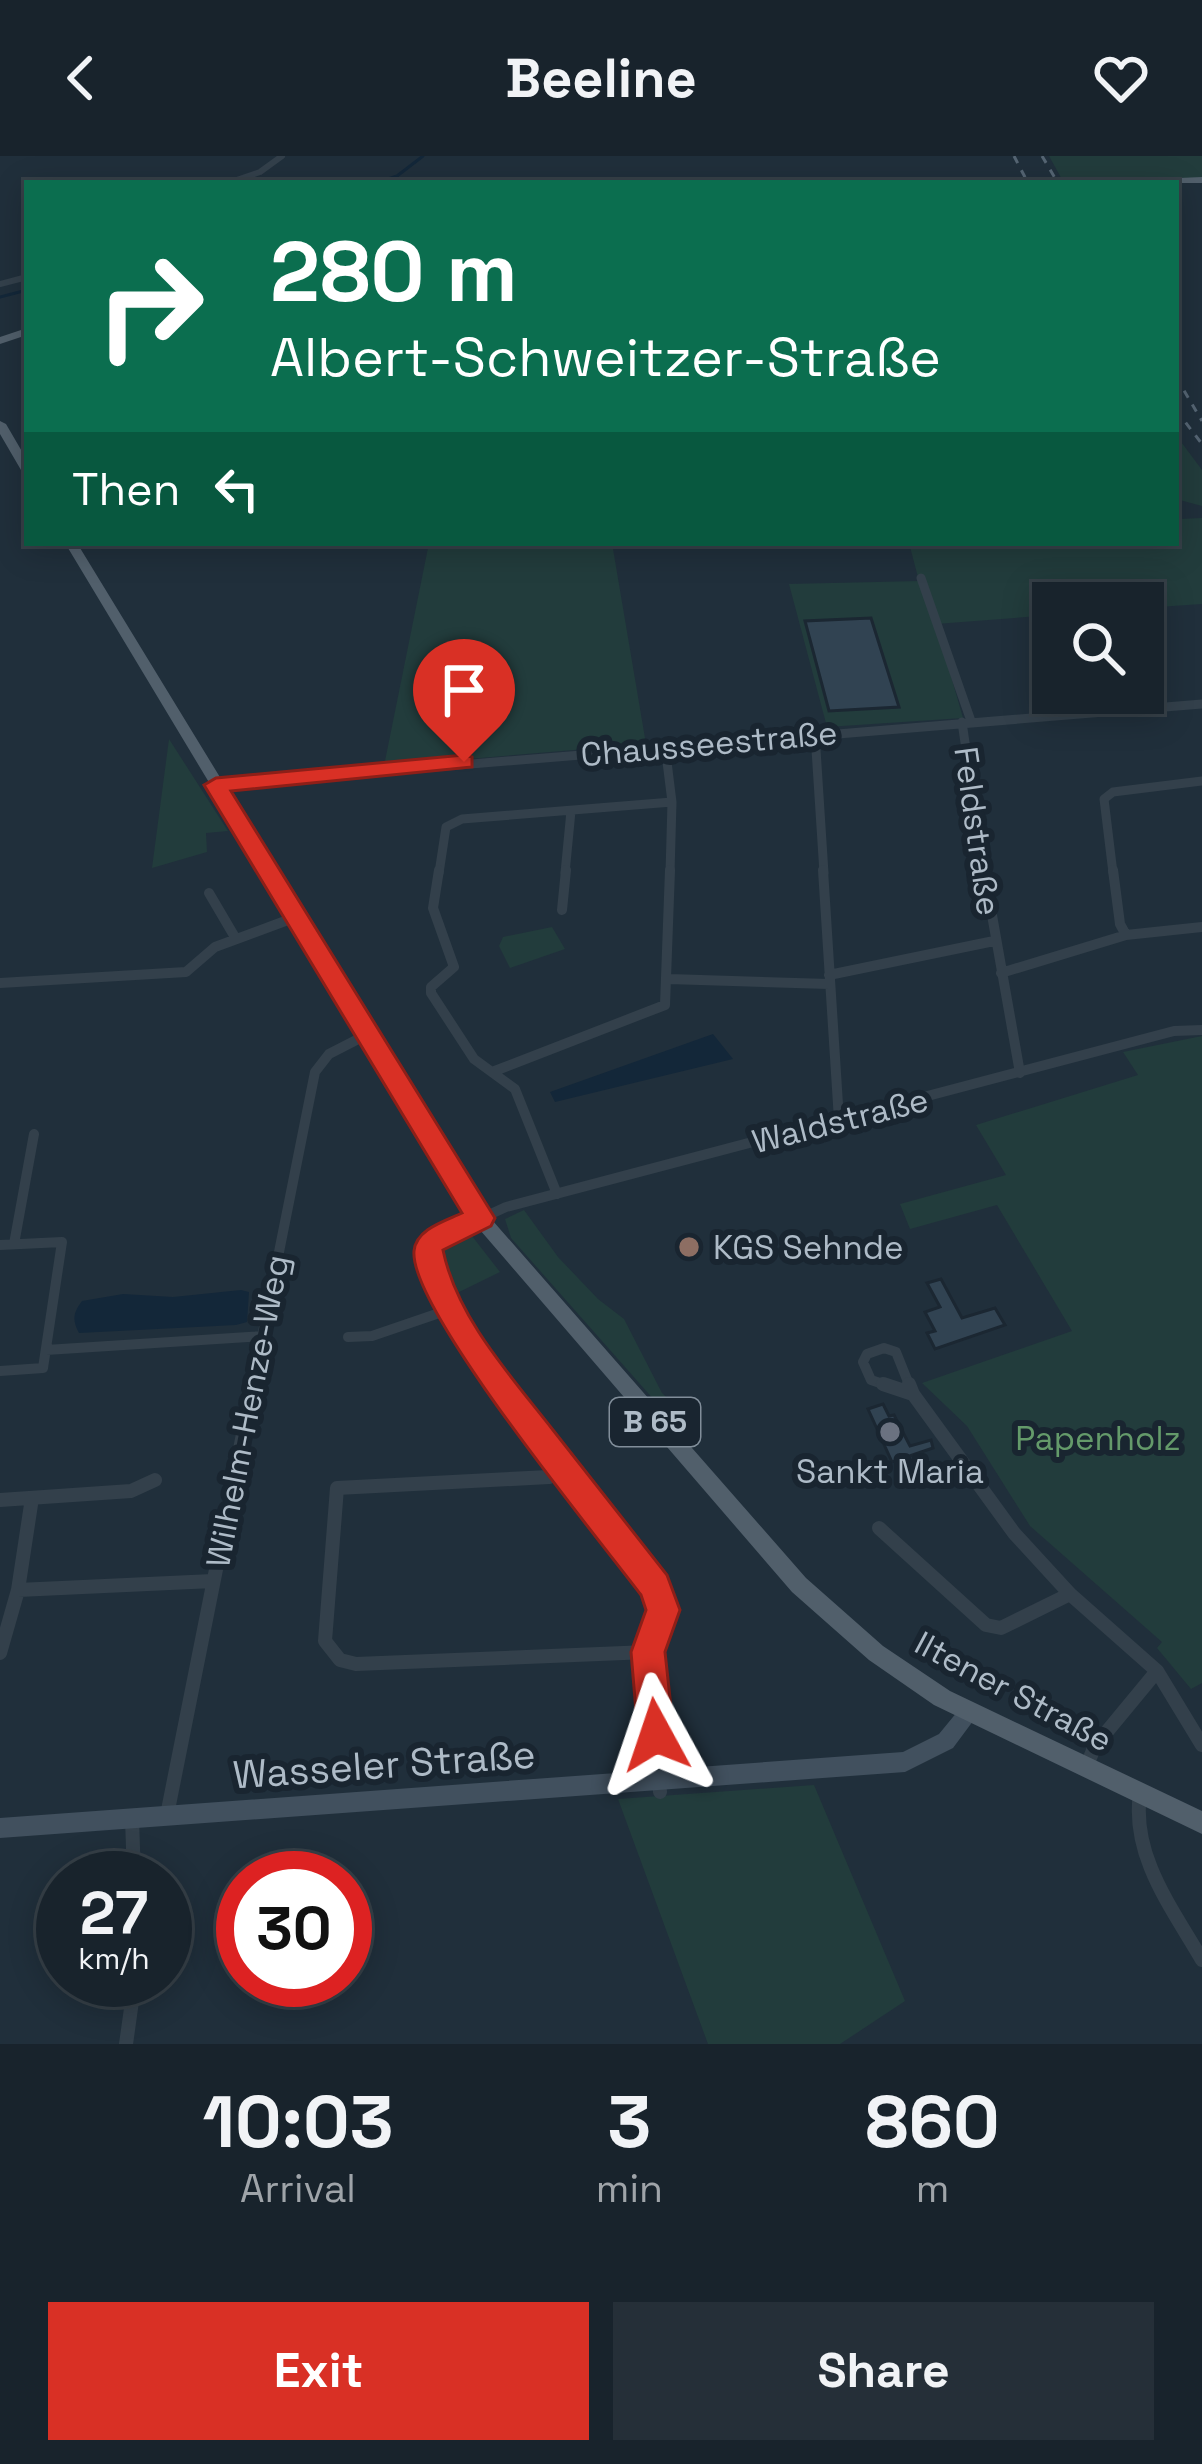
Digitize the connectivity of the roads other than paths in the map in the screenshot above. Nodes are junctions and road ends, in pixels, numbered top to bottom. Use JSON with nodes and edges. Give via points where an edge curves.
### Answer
{"nodes":[{"id":1,"x":282,"y":156,"type":"edge"},
{"id":2,"x":237,"y":180,"type":"edge"},
{"id":3,"x":0,"y":424,"type":"edge"},
{"id":4,"x":24,"y":465,"type":"edge"},
{"id":5,"x":73,"y":546,"type":"edge"},
{"id":6,"x":921,"y":578,"type":"dead end"},
{"id":7,"x":1202,"y":704,"type":"edge"},
{"id":8,"x":966,"y":721,"type":"junction"},
{"id":9,"x":815,"y":734,"type":"junction"},
{"id":10,"x":665,"y":746,"type":"junction"},
{"id":11,"x":1202,"y":781,"type":"edge"},
{"id":12,"x":216,"y":785,"type":"junction"},
{"id":13,"x":672,"y":802,"type":"junction"},
{"id":14,"x":571,"y":811,"type":"junction"},
{"id":15,"x":209,"y":892,"type":"dead end"},
{"id":16,"x":562,"y":910,"type":"dead end"},
{"id":17,"x":296,"y":917,"type":"junction"},
{"id":18,"x":1202,"y":927,"type":"edge"},
{"id":19,"x":1126,"y":935,"type":"junction"},
{"id":20,"x":236,"y":939,"type":"junction"},
{"id":21,"x":994,"y":940,"type":"junction"},
{"id":22,"x":1001,"y":973,"type":"junction"},
{"id":23,"x":669,"y":979,"type":"junction"},
{"id":24,"x":829,"y":980,"type":"junction"},
{"id":25,"x":0,"y":983,"type":"edge"},
{"id":26,"x":1202,"y":1030,"type":"edge"},
{"id":27,"x":368,"y":1034,"type":"junction"},
{"id":28,"x":492,"y":1072,"type":"junction"},
{"id":29,"x":1020,"y":1073,"type":"junction"},
{"id":30,"x":839,"y":1120,"type":"junction"},
{"id":31,"x":34,"y":1134,"type":"dead end"},
{"id":32,"x":557,"y":1194,"type":"junction"},
{"id":33,"x":480,"y":1218,"type":"junction"},
{"id":34,"x":7,"y":1245,"type":"edge"},
{"id":35,"x":451,"y":1309,"type":"junction"},
{"id":36,"x":263,"y":1336,"type":"junction"},
{"id":37,"x":348,"y":1337,"type":"dead end"},
{"id":38,"x":46,"y":1350,"type":"junction"},
{"id":39,"x":0,"y":1371,"type":"edge"},
{"id":40,"x":913,"y":1394,"type":"junction"},
{"id":41,"x":563,"y":1468,"type":"junction"},
{"id":42,"x":154,"y":1480,"type":"dead end"},
{"id":43,"x":32,"y":1498,"type":"junction"},
{"id":44,"x":0,"y":1500,"type":"edge"},
{"id":45,"x":879,"y":1528,"type":"dead end"},
{"id":46,"x":213,"y":1581,"type":"junction"},
{"id":47,"x":17,"y":1590,"type":"junction"},
{"id":48,"x":1070,"y":1594,"type":"junction"},
{"id":49,"x":648,"y":1652,"type":"junction"},
{"id":50,"x":0,"y":1653,"type":"edge"},
{"id":51,"x":1157,"y":1671,"type":"junction"},
{"id":52,"x":969,"y":1713,"type":"junction"},
{"id":53,"x":1202,"y":1745,"type":"edge"},
{"id":54,"x":1085,"y":1770,"type":"junction"},
{"id":55,"x":659,"y":1786,"type":"junction"},
{"id":56,"x":1140,"y":1793,"type":"junction"},
{"id":57,"x":167,"y":1815,"type":"junction"},
{"id":58,"x":132,"y":1818,"type":"junction"},
{"id":59,"x":1202,"y":1823,"type":"edge"},
{"id":60,"x":0,"y":1828,"type":"edge"},
{"id":61,"x":133,"y":1851,"type":"edge"},
{"id":62,"x":1202,"y":1960,"type":"edge"},
{"id":63,"x":131,"y":2007,"type":"edge"},
{"id":64,"x":126,"y":2044,"type":"edge"}],
"edges":[{"from":1,"to":2,"type":"street"},
{"from":3,"to":4,"type":"main road"},
{"from":5,"to":12,"type":"main road","number":"B 65"},
{"from":6,"to":8,"type":"street","name":"Feldstraße"},
{"from":7,"to":8,"type":"street","name":"Chausseestraße"},
{"from":8,"to":9,"type":"street","name":"Chausseestraße"},
{"from":8,"to":21,"type":"street","name":"Feldstraße"},
{"from":9,"to":10,"type":"street","name":"Chausseestraße"},
{"from":9,"to":24,"type":"street"},
{"from":10,"to":12,"type":"street","name":"Chausseestraße"},
{"from":10,"to":13,"type":"street"},
{"from":11,"to":19,"type":"street","via":[[1104,799]]},
{"from":12,"to":17,"type":"main road","name":"Iltener Straße","number":"B 65"},
{"from":13,"to":14,"type":"street"},
{"from":13,"to":23,"type":"street"},
{"from":14,"to":16,"type":"street"},
{"from":14,"to":28,"type":"street","via":[[446,827],[433,908],[454,967],[431,993],[474,1059]]},
{"from":15,"to":20,"type":"street"},
{"from":17,"to":20,"type":"street"},
{"from":17,"to":27,"type":"main road","name":"Iltener Straße","number":"B 65"},
{"from":18,"to":19,"type":"street"},
{"from":19,"to":22,"type":"street"},
{"from":20,"to":25,"type":"street","via":[[215,946],[186,973]]},
{"from":21,"to":22,"type":"street","name":"Feldstraße"},
{"from":21,"to":24,"type":"street","name":"Feldstraße"},
{"from":22,"to":29,"type":"street","name":"Feldstraße"},
{"from":23,"to":24,"type":"street","name":"Feldstraße"},
{"from":23,"to":28,"type":"street","via":[[665,1005]]},
{"from":24,"to":30,"type":"street"},
{"from":26,"to":29,"type":"street","name":"Waldstraße"},
{"from":27,"to":33,"type":"main road","name":"Iltener Straße","number":"B 65"},
{"from":27,"to":36,"type":"street","name":"Wilhelm-Henze-Weg","via":[[329,1054],[316,1072]]},
{"from":28,"to":32,"type":"street","via":[[515,1089]]},
{"from":29,"to":30,"type":"street","name":"Waldstraße"},
{"from":30,"to":32,"type":"street","name":"Waldstraße"},
{"from":31,"to":34,"type":"street"},
{"from":32,"to":33,"type":"street","name":"Waldstraße"},
{"from":33,"to":35,"type":"street","name":"Waldstraße","via":[[428,1250]]},
{"from":33,"to":52,"type":"main road","name":"Iltener Straße","number":"B 65","via":[[799,1585],[876,1653]]},
{"from":34,"to":38,"type":"street","via":[[62,1242]]},
{"from":35,"to":37,"type":"street"},
{"from":35,"to":41,"type":"street"},
{"from":36,"to":38,"type":"street"},
{"from":36,"to":46,"type":"street","name":"Wilhelm-Henze-Weg"},
{"from":38,"to":39,"type":"street","via":[[43,1368]]},
{"from":40,"to":40,"type":"street","via":[[896,1352],[867,1354],[862,1362],[871,1381]]},
{"from":40,"to":48,"type":"street","via":[[1014,1533]]},
{"from":41,"to":49,"type":"street","via":[[655,1587],[663,1610]]},
{"from":41,"to":49,"type":"street","via":[[549,1477],[337,1488],[326,1642],[340,1660],[356,1664]]},
{"from":42,"to":43,"type":"street","via":[[131,1491]]},
{"from":43,"to":44,"type":"street"},
{"from":43,"to":47,"type":"street"},
{"from":45,"to":48,"type":"street","via":[[986,1625],[1001,1628]]},
{"from":46,"to":47,"type":"street"},
{"from":46,"to":57,"type":"street","name":"Wilhelm-Henze-Weg"},
{"from":47,"to":50,"type":"street"},
{"from":48,"to":51,"type":"street"},
{"from":49,"to":55,"type":"street"},
{"from":51,"to":53,"type":"street"},
{"from":51,"to":54,"type":"street","via":[[1095,1746]]},
{"from":52,"to":54,"type":"main road","name":"Iltener Straße","number":"B 65"},
{"from":52,"to":55,"type":"main road","name":"Wasseler Straße","via":[[946,1742],[904,1762]]},
{"from":54,"to":56,"type":"main road","name":"Iltener Straße","number":"B 65"},
{"from":55,"to":57,"type":"main road","name":"Wasseler Straße"},
{"from":56,"to":59,"type":"main road","name":"Iltener Straße","number":"B 65"},
{"from":56,"to":62,"type":"street","via":[[1140,1843]]},
{"from":57,"to":58,"type":"main road","name":"Wasseler Straße"},
{"from":58,"to":60,"type":"main road","name":"Wasseler Straße"},
{"from":58,"to":61,"type":"street"},
{"from":63,"to":64,"type":"street"}]}
